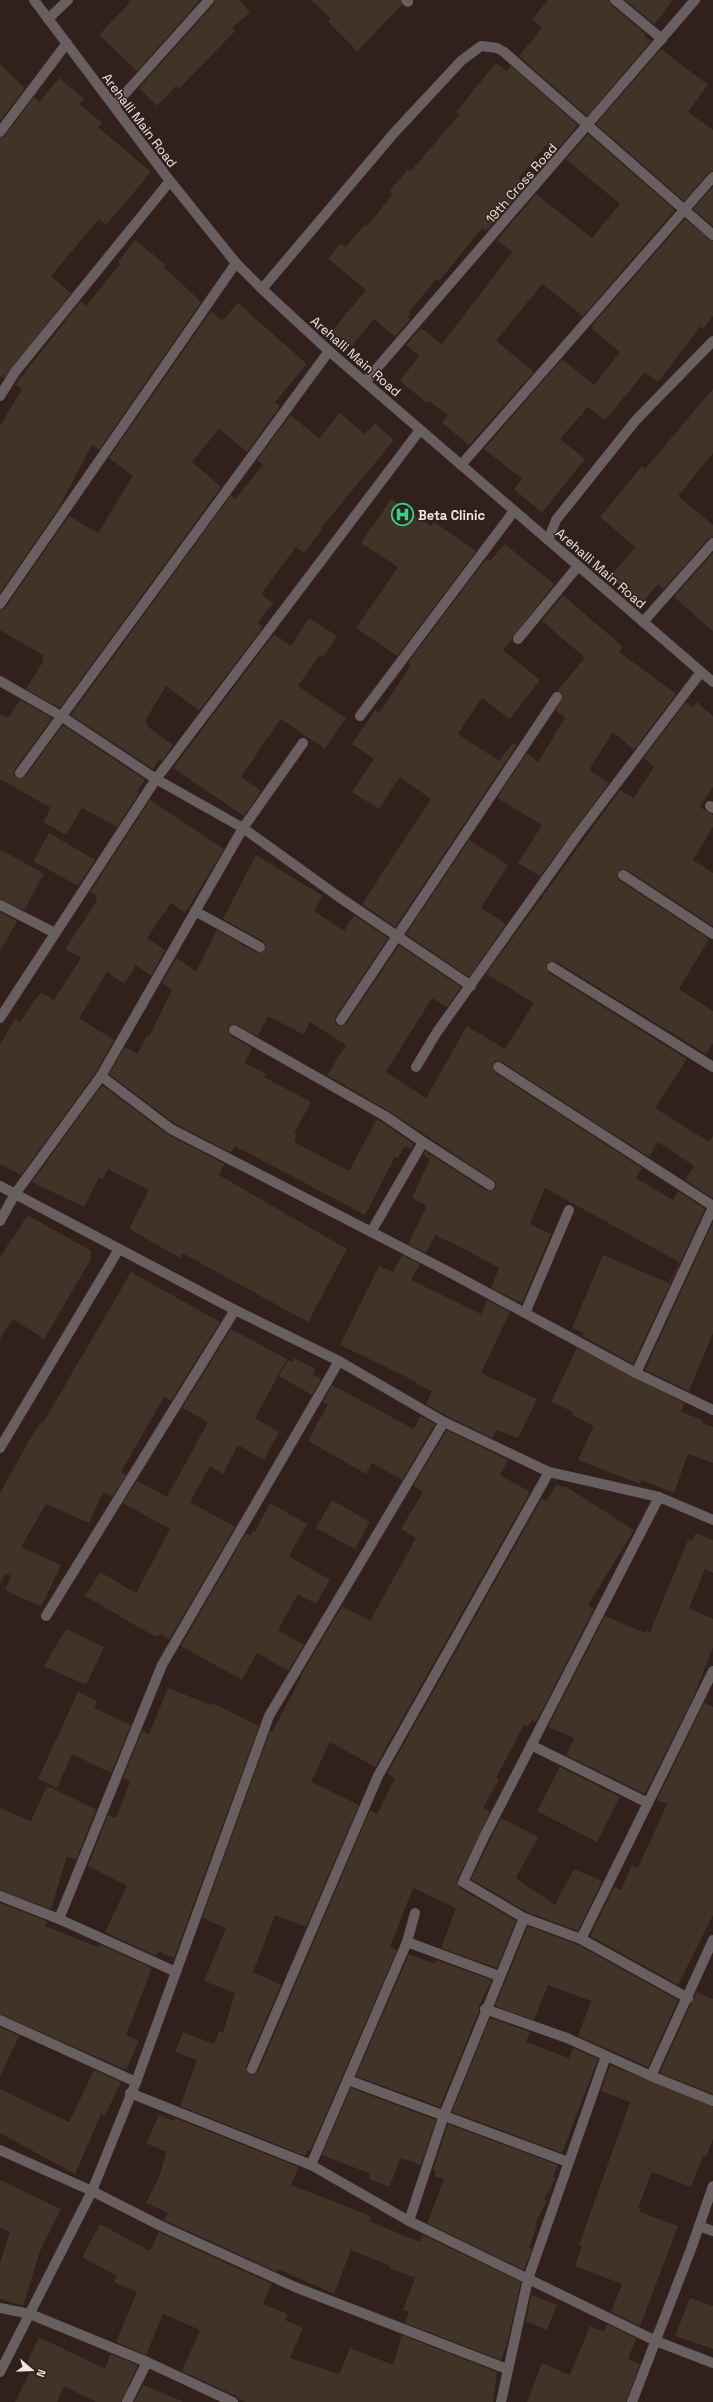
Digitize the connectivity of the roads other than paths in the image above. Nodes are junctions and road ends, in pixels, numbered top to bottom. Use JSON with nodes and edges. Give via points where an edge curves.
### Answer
{"nodes":[{"id":1,"x":34,"y":0,"type":"edge"},
{"id":2,"x":68,"y":0,"type":"edge"},
{"id":3,"x":209,"y":0,"type":"edge"},
{"id":4,"x":615,"y":0,"type":"edge"},
{"id":5,"x":695,"y":0,"type":"edge"},
{"id":6,"x":48,"y":19,"type":"junction"},
{"id":7,"x":662,"y":39,"type":"junction"},
{"id":8,"x":67,"y":43,"type":"junction"},
{"id":9,"x":114,"y":106,"type":"junction"},
{"id":10,"x":588,"y":125,"type":"junction"},
{"id":11,"x":0,"y":132,"type":"edge"},
{"id":12,"x":713,"y":177,"type":"edge"},
{"id":13,"x":170,"y":181,"type":"junction"},
{"id":14,"x":683,"y":210,"type":"junction"},
{"id":15,"x":713,"y":235,"type":"edge"},
{"id":16,"x":236,"y":263,"type":"junction"},
{"id":17,"x":262,"y":289,"type":"junction"},
{"id":18,"x":713,"y":340,"type":"edge"},
{"id":19,"x":330,"y":351,"type":"junction"},
{"id":20,"x":365,"y":382,"type":"junction"},
{"id":21,"x":0,"y":396,"type":"edge"},
{"id":22,"x":420,"y":430,"type":"junction"},
{"id":23,"x":461,"y":464,"type":"junction"},
{"id":24,"x":514,"y":511,"type":"junction"},
{"id":25,"x":548,"y":540,"type":"junction"},
{"id":26,"x":713,"y":543,"type":"edge"},
{"id":27,"x":578,"y":566,"type":"junction"},
{"id":28,"x":0,"y":604,"type":"edge"},
{"id":29,"x":643,"y":622,"type":"junction"},
{"id":30,"x":518,"y":639,"type":"dead end"},
{"id":31,"x":701,"y":672,"type":"junction"},
{"id":32,"x":0,"y":682,"type":"edge"},
{"id":33,"x":713,"y":682,"type":"edge"},
{"id":34,"x":557,"y":697,"type":"dead end"},
{"id":35,"x":61,"y":716,"type":"junction"},
{"id":36,"x":360,"y":716,"type":"dead end"},
{"id":37,"x":303,"y":743,"type":"dead end"},
{"id":38,"x":20,"y":773,"type":"dead end"},
{"id":39,"x":156,"y":779,"type":"junction"},
{"id":40,"x":243,"y":828,"type":"junction"},
{"id":41,"x":623,"y":875,"type":"dead end"},
{"id":42,"x":0,"y":905,"type":"edge"},
{"id":43,"x":195,"y":911,"type":"junction"},
{"id":44,"x":55,"y":933,"type":"junction"},
{"id":45,"x":713,"y":934,"type":"edge"},
{"id":46,"x":395,"y":936,"type":"junction"},
{"id":47,"x":260,"y":947,"type":"dead end"},
{"id":48,"x":552,"y":968,"type":"dead end"},
{"id":49,"x":471,"y":986,"type":"junction"},
{"id":50,"x":0,"y":1018,"type":"edge"},
{"id":51,"x":341,"y":1020,"type":"dead end"},
{"id":52,"x":234,"y":1030,"type":"dead end"},
{"id":53,"x":416,"y":1067,"type":"dead end"},
{"id":54,"x":498,"y":1067,"type":"dead end"},
{"id":55,"x":713,"y":1067,"type":"edge"},
{"id":56,"x":101,"y":1076,"type":"junction"},
{"id":57,"x":423,"y":1142,"type":"junction"},
{"id":58,"x":490,"y":1185,"type":"dead end"},
{"id":59,"x":0,"y":1186,"type":"edge"},
{"id":60,"x":14,"y":1194,"type":"junction"},
{"id":61,"x":713,"y":1207,"type":"edge"},
{"id":62,"x":569,"y":1210,"type":"dead end"},
{"id":63,"x":0,"y":1221,"type":"edge"},
{"id":64,"x":371,"y":1232,"type":"junction"},
{"id":65,"x":119,"y":1249,"type":"junction"},
{"id":66,"x":234,"y":1310,"type":"junction"},
{"id":67,"x":525,"y":1313,"type":"junction"},
{"id":68,"x":339,"y":1361,"type":"junction"},
{"id":69,"x":636,"y":1374,"type":"junction"},
{"id":70,"x":713,"y":1410,"type":"edge"},
{"id":71,"x":444,"y":1422,"type":"junction"},
{"id":72,"x":0,"y":1448,"type":"edge"},
{"id":73,"x":549,"y":1472,"type":"junction"},
{"id":74,"x":659,"y":1497,"type":"junction"},
{"id":75,"x":713,"y":1520,"type":"edge"},
{"id":76,"x":46,"y":1616,"type":"dead end"},
{"id":77,"x":713,"y":1671,"type":"edge"},
{"id":78,"x":531,"y":1745,"type":"junction"},
{"id":79,"x":648,"y":1804,"type":"junction"},
{"id":80,"x":0,"y":1896,"type":"edge"},
{"id":81,"x":415,"y":1913,"type":"dead end"},
{"id":82,"x":524,"y":1918,"type":"junction"},
{"id":83,"x":59,"y":1919,"type":"junction"},
{"id":84,"x":581,"y":1939,"type":"junction"},
{"id":85,"x":713,"y":1940,"type":"edge"},
{"id":86,"x":407,"y":1942,"type":"junction"},
{"id":87,"x":174,"y":1971,"type":"junction"},
{"id":88,"x":499,"y":1976,"type":"junction"},
{"id":89,"x":688,"y":1998,"type":"junction"},
{"id":90,"x":485,"y":2009,"type":"junction"},
{"id":91,"x":0,"y":2020,"type":"edge"},
{"id":92,"x":606,"y":2056,"type":"junction"},
{"id":93,"x":252,"y":2069,"type":"dead end"},
{"id":94,"x":651,"y":2076,"type":"junction"},
{"id":95,"x":348,"y":2080,"type":"junction"},
{"id":96,"x":136,"y":2082,"type":"junction"},
{"id":97,"x":130,"y":2093,"type":"junction"},
{"id":98,"x":713,"y":2101,"type":"edge"},
{"id":99,"x":444,"y":2115,"type":"junction"},
{"id":100,"x":0,"y":2150,"type":"edge"},
{"id":101,"x":568,"y":2162,"type":"junction"},
{"id":102,"x":311,"y":2165,"type":"junction"},
{"id":103,"x":713,"y":2186,"type":"edge"},
{"id":104,"x":92,"y":2191,"type":"junction"},
{"id":105,"x":409,"y":2221,"type":"junction"},
{"id":106,"x":699,"y":2226,"type":"junction"},
{"id":107,"x":713,"y":2231,"type":"edge"},
{"id":108,"x":528,"y":2279,"type":"junction"},
{"id":109,"x":0,"y":2308,"type":"edge"},
{"id":110,"x":30,"y":2314,"type":"junction"},
{"id":111,"x":656,"y":2341,"type":"junction"},
{"id":112,"x":147,"y":2362,"type":"junction"},
{"id":113,"x":713,"y":2363,"type":"edge"},
{"id":114,"x":507,"y":2369,"type":"junction"},
{"id":115,"x":0,"y":2372,"type":"edge"},
{"id":116,"x":127,"y":2402,"type":"edge"},
{"id":117,"x":233,"y":2402,"type":"edge"},
{"id":118,"x":501,"y":2402,"type":"edge"},
{"id":119,"x":632,"y":2402,"type":"edge"}],
"edges":[{"from":1,"to":6,"type":"street","name":"Arehalli Main Road"},
{"from":2,"to":6,"type":"street"},
{"from":3,"to":9,"type":"street"},
{"from":4,"to":7,"type":"street"},
{"from":5,"to":7,"type":"street","name":"19th Cross Road"},
{"from":6,"to":8,"type":"street","name":"Arehalli Main Road"},
{"from":7,"to":10,"type":"street","name":"19th Cross Road"},
{"from":8,"to":9,"type":"street","name":"Arehalli Main Road"},
{"from":8,"to":11,"type":"street"},
{"from":9,"to":13,"type":"street","name":"Arehalli Main Road"},
{"from":10,"to":14,"type":"street"},
{"from":10,"to":17,"type":"street","via":[[504,52],[498,48],[481,46],[461,61],[394,133]]},
{"from":10,"to":20,"type":"street","name":"19th Cross Road"},
{"from":12,"to":14,"type":"street"},
{"from":13,"to":16,"type":"street","name":"Arehalli Main Road"},
{"from":13,"to":21,"type":"street","via":[[14,372]]},
{"from":14,"to":15,"type":"street"},
{"from":14,"to":23,"type":"street"},
{"from":16,"to":17,"type":"street","name":"Arehalli Main Road"},
{"from":16,"to":28,"type":"street"},
{"from":17,"to":19,"type":"street","name":"Arehalli Main Road"},
{"from":18,"to":25,"type":"street","via":[[636,420],[556,520]]},
{"from":19,"to":20,"type":"street","name":"Arehalli Main Road"},
{"from":19,"to":35,"type":"street"},
{"from":20,"to":22,"type":"street","name":"Arehalli Main Road"},
{"from":22,"to":23,"type":"street","name":"Arehalli Main Road"},
{"from":22,"to":39,"type":"street"},
{"from":23,"to":24,"type":"street","name":"Arehalli Main Road"},
{"from":24,"to":25,"type":"street","name":"Arehalli Main Road"},
{"from":24,"to":36,"type":"street"},
{"from":25,"to":27,"type":"street","name":"Arehalli Main Road"},
{"from":26,"to":29,"type":"street"},
{"from":27,"to":29,"type":"street","name":"Arehalli Main Road"},
{"from":27,"to":30,"type":"street"},
{"from":29,"to":31,"type":"street","name":"Arehalli Main Road"},
{"from":31,"to":33,"type":"street","name":"Arehalli Main Road"},
{"from":31,"to":49,"type":"street","via":[[576,837]]},
{"from":32,"to":35,"type":"street"},
{"from":34,"to":46,"type":"street"},
{"from":35,"to":38,"type":"street"},
{"from":35,"to":39,"type":"street"},
{"from":37,"to":40,"type":"street"},
{"from":39,"to":40,"type":"street"},
{"from":39,"to":44,"type":"street"},
{"from":40,"to":43,"type":"street"},
{"from":40,"to":46,"type":"street"},
{"from":41,"to":45,"type":"street"},
{"from":42,"to":44,"type":"street"},
{"from":43,"to":47,"type":"street"},
{"from":43,"to":56,"type":"street"},
{"from":44,"to":50,"type":"street"},
{"from":46,"to":49,"type":"street"},
{"from":46,"to":51,"type":"street"},
{"from":48,"to":55,"type":"street"},
{"from":49,"to":53,"type":"street","via":[[437,1032]]},
{"from":52,"to":57,"type":"street","via":[[385,1116]]},
{"from":54,"to":61,"type":"street"},
{"from":56,"to":60,"type":"street"},
{"from":56,"to":64,"type":"street","via":[[171,1129]]},
{"from":57,"to":58,"type":"street"},
{"from":57,"to":64,"type":"street"},
{"from":59,"to":60,"type":"street"},
{"from":60,"to":63,"type":"street"},
{"from":60,"to":65,"type":"street"},
{"from":61,"to":69,"type":"street"},
{"from":62,"to":67,"type":"street"},
{"from":64,"to":67,"type":"street"},
{"from":65,"to":66,"type":"street"},
{"from":65,"to":72,"type":"street"},
{"from":66,"to":68,"type":"street"},
{"from":66,"to":76,"type":"street"},
{"from":67,"to":69,"type":"street"},
{"from":68,"to":71,"type":"street"},
{"from":68,"to":83,"type":"street","via":[[162,1665]]},
{"from":69,"to":70,"type":"street"},
{"from":71,"to":73,"type":"street"},
{"from":71,"to":87,"type":"street","via":[[269,1716]]},
{"from":73,"to":74,"type":"street"},
{"from":73,"to":93,"type":"street","via":[[378,1776]]},
{"from":74,"to":75,"type":"street"},
{"from":74,"to":78,"type":"street"},
{"from":77,"to":79,"type":"street"},
{"from":78,"to":79,"type":"street"},
{"from":78,"to":82,"type":"street","via":[[463,1882]]},
{"from":79,"to":84,"type":"street"},
{"from":80,"to":83,"type":"street"},
{"from":81,"to":86,"type":"street"},
{"from":82,"to":84,"type":"street"},
{"from":82,"to":88,"type":"street"},
{"from":83,"to":87,"type":"street"},
{"from":84,"to":89,"type":"street"},
{"from":85,"to":89,"type":"street"},
{"from":86,"to":88,"type":"street"},
{"from":86,"to":95,"type":"street"},
{"from":87,"to":96,"type":"street"},
{"from":88,"to":90,"type":"street"},
{"from":89,"to":94,"type":"street"},
{"from":90,"to":92,"type":"street","via":[[567,2038]]},
{"from":90,"to":99,"type":"street"},
{"from":91,"to":96,"type":"street"},
{"from":92,"to":94,"type":"street"},
{"from":92,"to":101,"type":"street"},
{"from":94,"to":98,"type":"street"},
{"from":95,"to":99,"type":"street"},
{"from":95,"to":102,"type":"street"},
{"from":96,"to":97,"type":"street"},
{"from":97,"to":102,"type":"street"},
{"from":97,"to":104,"type":"street"},
{"from":99,"to":101,"type":"street"},
{"from":99,"to":105,"type":"street"},
{"from":100,"to":104,"type":"street"},
{"from":101,"to":108,"type":"street"},
{"from":102,"to":105,"type":"street"},
{"from":103,"to":106,"type":"street"},
{"from":104,"to":110,"type":"street"},
{"from":104,"to":114,"type":"street","via":[[161,2226],[295,2287]]},
{"from":105,"to":108,"type":"street"},
{"from":106,"to":107,"type":"street"},
{"from":106,"to":111,"type":"street"},
{"from":108,"to":111,"type":"street"},
{"from":108,"to":114,"type":"street"},
{"from":109,"to":110,"type":"street"},
{"from":110,"to":112,"type":"street"},
{"from":110,"to":115,"type":"street"},
{"from":111,"to":113,"type":"street"},
{"from":111,"to":119,"type":"street"},
{"from":112,"to":116,"type":"street"},
{"from":112,"to":117,"type":"street"},
{"from":114,"to":118,"type":"street"}]}
